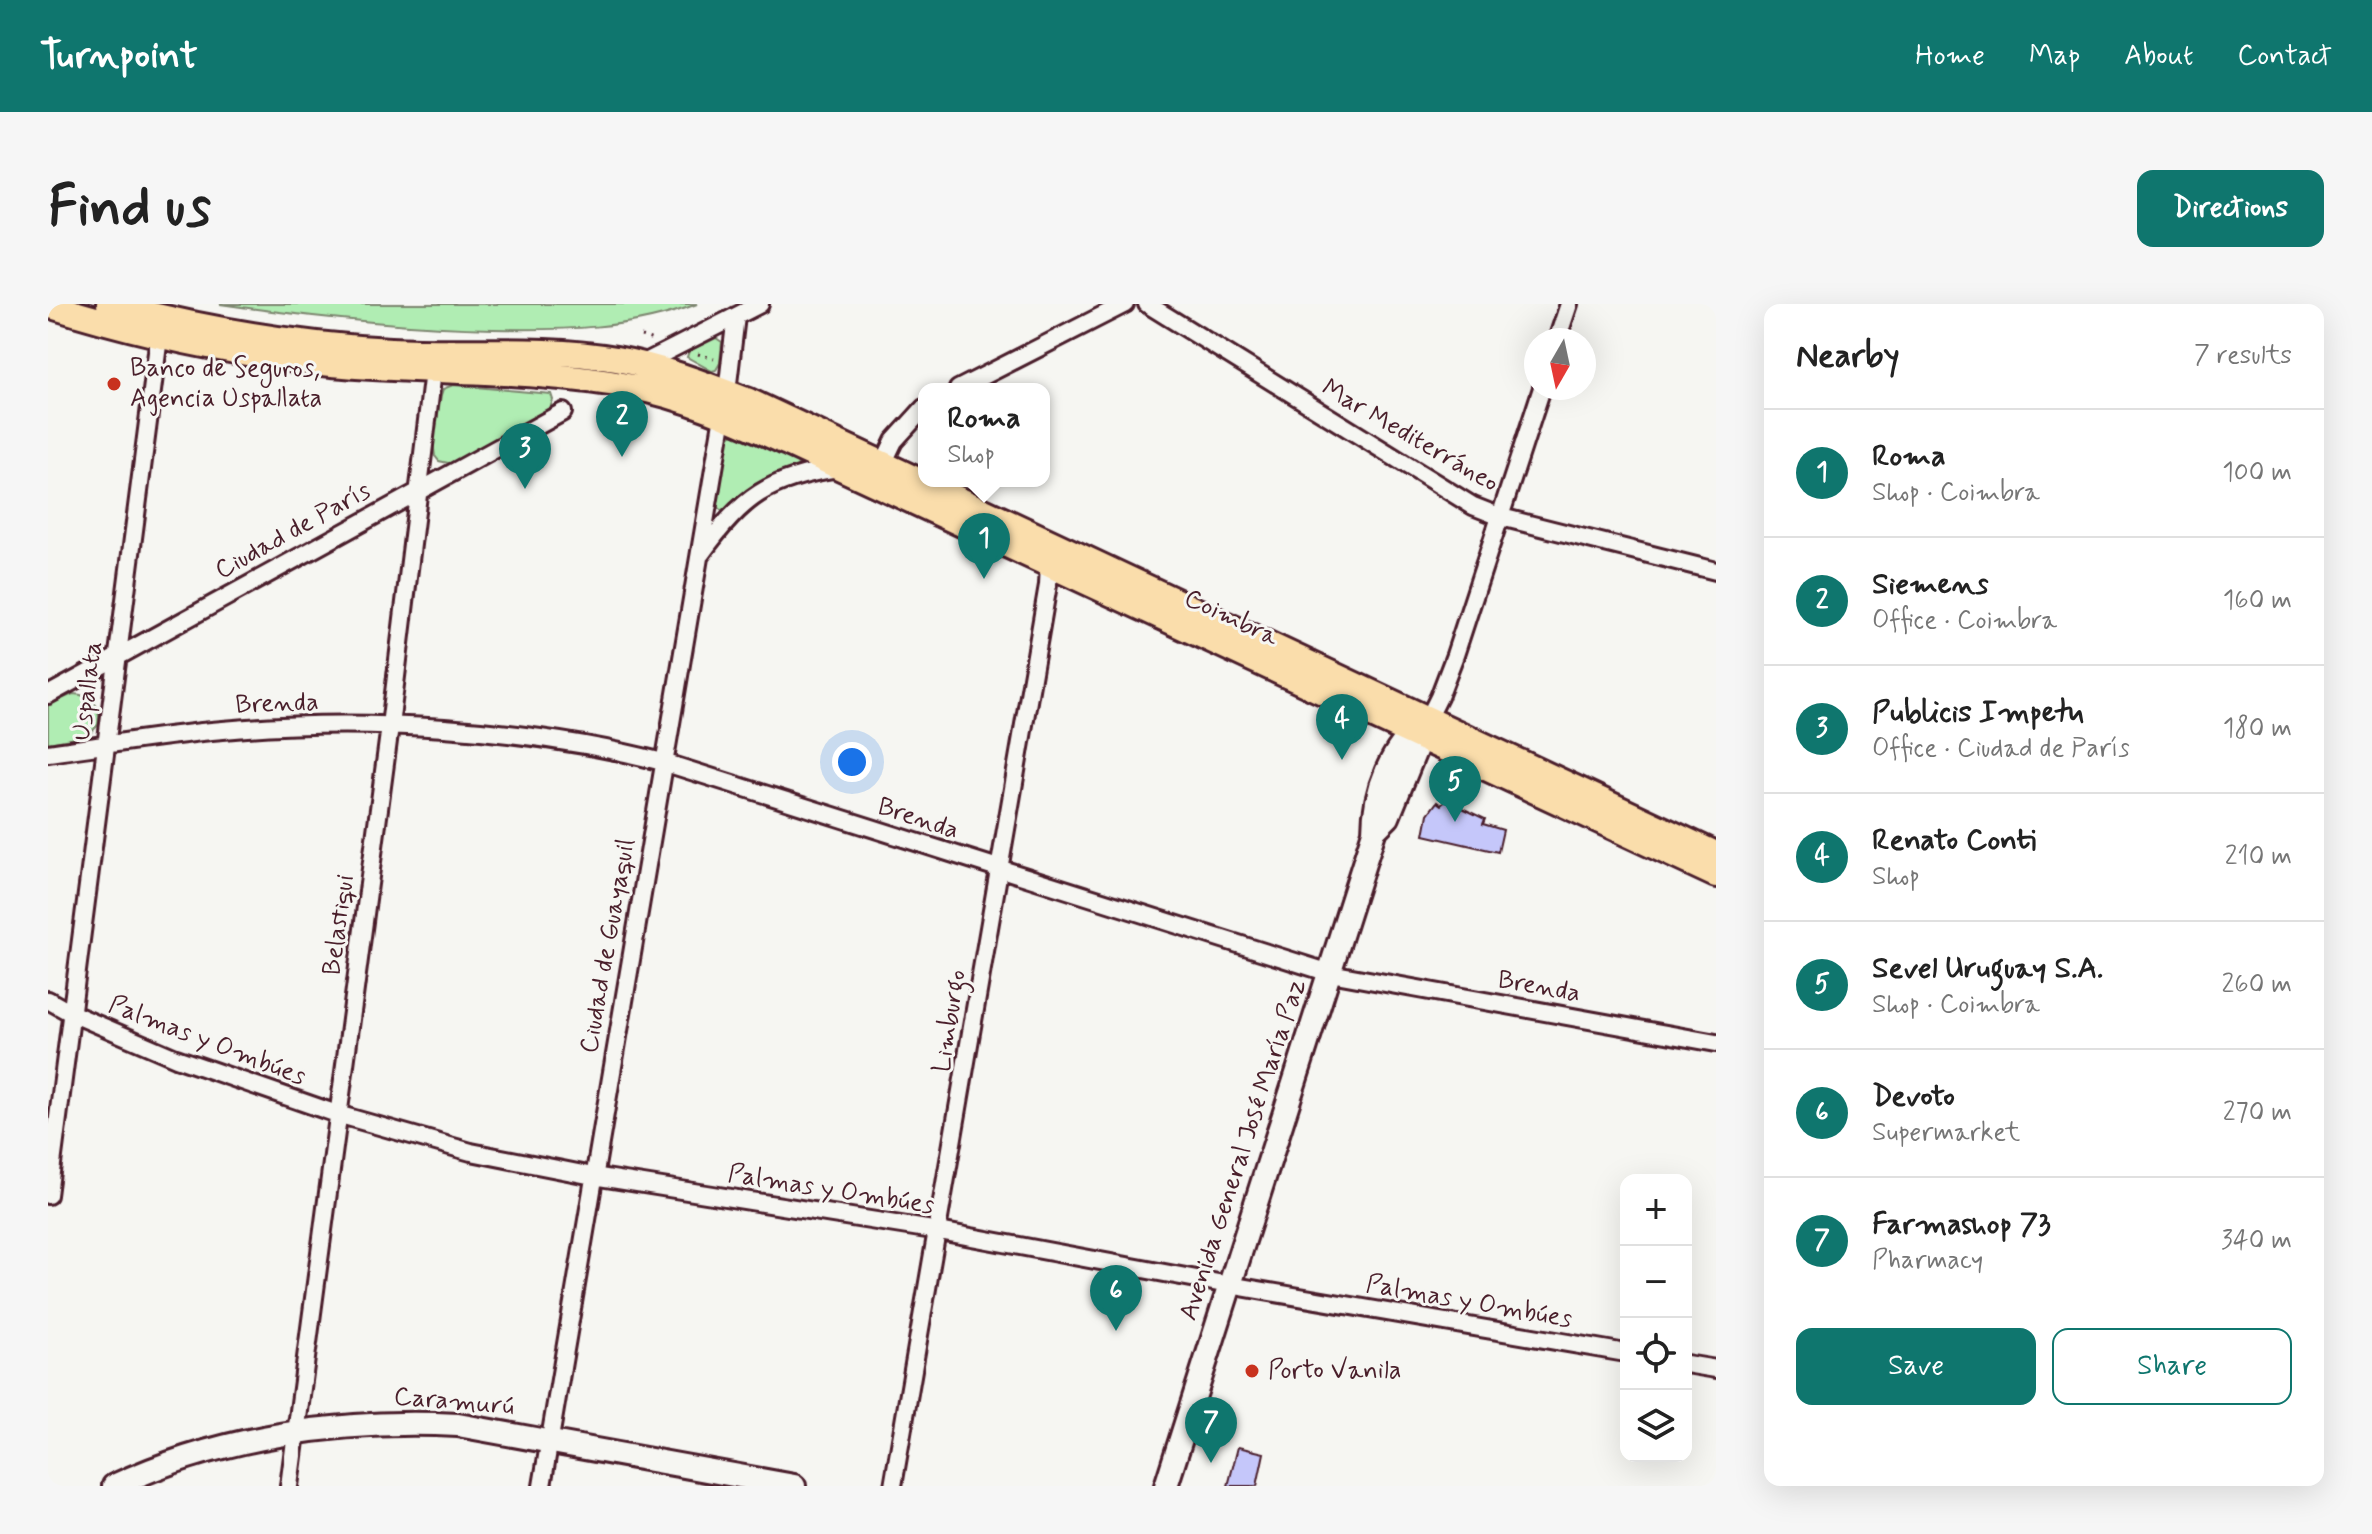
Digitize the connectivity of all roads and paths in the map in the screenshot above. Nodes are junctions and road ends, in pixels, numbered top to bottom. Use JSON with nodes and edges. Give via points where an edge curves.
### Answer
{"nodes":[{"id":1,"x":109,"y":304,"type":"edge"},
{"id":2,"x":760,"y":304,"type":"edge"},
{"id":3,"x":1125,"y":304,"type":"edge"},
{"id":4,"x":1147,"y":304,"type":"edge"},
{"id":5,"x":1569,"y":304,"type":"edge"},
{"id":6,"x":48,"y":305,"type":"edge"},
{"id":7,"x":736,"y":316,"type":"junction"},
{"id":8,"x":1561,"y":328,"type":"edge"},
{"id":9,"x":159,"y":337,"type":"junction"},
{"id":10,"x":642,"y":364,"type":"junction"},
{"id":11,"x":433,"y":371,"type":"junction"},
{"id":12,"x":970,"y":383,"type":"edge"},
{"id":13,"x":1538,"y":400,"type":"edge"},
{"id":14,"x":724,"y":404,"type":"junction"},
{"id":15,"x":563,"y":412,"type":"dead end"},
{"id":16,"x":918,"y":415,"type":"edge"},
{"id":17,"x":883,"y":464,"type":"junction"},
{"id":18,"x":840,"y":467,"type":"junction"},
{"id":19,"x":918,"y":481,"type":"edge"},
{"id":20,"x":929,"y":487,"type":"edge"},
{"id":21,"x":418,"y":491,"type":"junction"},
{"id":22,"x":1501,"y":517,"type":"junction"},
{"id":23,"x":698,"y":558,"type":"junction"},
{"id":24,"x":1049,"y":564,"type":"junction"},
{"id":25,"x":1716,"y":571,"type":"edge"},
{"id":26,"x":116,"y":655,"type":"junction"},
{"id":27,"x":48,"y":695,"type":"edge"},
{"id":28,"x":390,"y":726,"type":"junction"},
{"id":29,"x":1419,"y":730,"type":"junction"},
{"id":30,"x":106,"y":745,"type":"junction"},
{"id":31,"x":48,"y":753,"type":"edge"},
{"id":32,"x":663,"y":762,"type":"junction"},
{"id":33,"x":1716,"y":854,"type":"edge"},
{"id":34,"x":999,"y":870,"type":"junction"},
{"id":35,"x":1716,"y":875,"type":"edge"},
{"id":36,"x":1330,"y":973,"type":"junction"},
{"id":37,"x":48,"y":1000,"type":"edge"},
{"id":38,"x":71,"y":1013,"type":"junction"},
{"id":39,"x":1716,"y":1043,"type":"edge"},
{"id":40,"x":337,"y":1114,"type":"junction"},
{"id":41,"x":593,"y":1176,"type":"junction"},
{"id":42,"x":48,"y":1195,"type":"edge"},
{"id":43,"x":939,"y":1231,"type":"junction"},
{"id":44,"x":1229,"y":1285,"type":"junction"},
{"id":45,"x":1620,"y":1352,"type":"edge"},
{"id":46,"x":1692,"y":1365,"type":"edge"},
{"id":47,"x":1716,"y":1369,"type":"edge"},
{"id":48,"x":296,"y":1434,"type":"junction"},
{"id":49,"x":549,"y":1441,"type":"junction"},
{"id":50,"x":114,"y":1486,"type":"edge"},
{"id":51,"x":289,"y":1486,"type":"edge"},
{"id":52,"x":542,"y":1486,"type":"edge"},
{"id":53,"x":794,"y":1486,"type":"edge"},
{"id":54,"x":893,"y":1486,"type":"edge"},
{"id":55,"x":1166,"y":1486,"type":"edge"}],
"edges":[{"from":1,"to":10,"type":"main road","name":"Coimbra","via":[[200,326],[323,344],[563,352]]},
{"from":2,"to":7,"type":"street"},
{"from":3,"to":12,"type":"street"},
{"from":4,"to":22,"type":"street","name":"Mar Mediterráneo","via":[[1456,497]]},
{"from":5,"to":8,"type":"street"},
{"from":6,"to":9,"type":"main road","name":"Coimbra"},
{"from":7,"to":10,"type":"street"},
{"from":7,"to":14,"type":"street","name":"Ciudad de Guayaquil"},
{"from":9,"to":11,"type":"main road","name":"Coimbra","via":[[328,364]]},
{"from":9,"to":26,"type":"street","name":"Uspallata"},
{"from":10,"to":14,"type":"main road","name":"Coimbra","via":[[684,376]]},
{"from":11,"to":14,"type":"main road","name":"Coimbra","via":[[575,379]]},
{"from":11,"to":21,"type":"street","name":"Belastiqui"},
{"from":13,"to":22,"type":"street","name":"Avenida General José María Paz"},
{"from":14,"to":17,"type":"main road","name":"Coimbra"},
{"from":14,"to":18,"type":"main road","name":"Coimbra"},
{"from":14,"to":23,"type":"street","name":"Ciudad de Guayaquil"},
{"from":15,"to":21,"type":"street","name":"Ciudad de París"},
{"from":16,"to":17,"type":"street","via":[[894,441]]},
{"from":17,"to":19,"type":"main road","name":"Coimbra"},
{"from":18,"to":23,"type":"street","via":[[804,473],[752,496],[725,520]]},
{"from":18,"to":24,"type":"main road","name":"Coimbra"},
{"from":20,"to":29,"type":"main road","name":"Coimbra"},
{"from":21,"to":26,"type":"street","name":"Ciudad de París"},
{"from":21,"to":28,"type":"street","name":"Belastiqui"},
{"from":22,"to":25,"type":"street","name":"Mar Mediterráneo"},
{"from":22,"to":29,"type":"street","name":"Avenida General José María Paz","via":[[1439,697]]},
{"from":23,"to":32,"type":"street","name":"Ciudad de Guayaquil"},
{"from":24,"to":29,"type":"main road","name":"Coimbra"},
{"from":24,"to":34,"type":"street","name":"Limburgo"},
{"from":26,"to":27,"type":"street","name":"Ciudad de París"},
{"from":26,"to":30,"type":"street","name":"Uspallata"},
{"from":28,"to":30,"type":"street","name":"Brenda","via":[[224,730]]},
{"from":28,"to":32,"type":"street","name":"Brenda","via":[[527,737]]},
{"from":28,"to":40,"type":"street","name":"Belastiqui"},
{"from":29,"to":33,"type":"main road","name":"Coimbra"},
{"from":29,"to":35,"type":"main road","name":"Coimbra"},
{"from":29,"to":36,"type":"street","name":"Avenida General José María Paz","via":[[1395,751]]},
{"from":30,"to":31,"type":"street","name":"Brenda"},
{"from":30,"to":38,"type":"street","name":"Uspallata"},
{"from":32,"to":34,"type":"street","name":"Brenda"},
{"from":32,"to":41,"type":"street","name":"Ciudad de Guayaquil"},
{"from":34,"to":36,"type":"street","name":"Brenda"},
{"from":34,"to":43,"type":"street","name":"Limburgo"},
{"from":36,"to":39,"type":"street","name":"Brenda"},
{"from":36,"to":44,"type":"street","name":"Avenida General José María Paz"},
{"from":37,"to":38,"type":"street","name":"Palmas y Ombúes"},
{"from":38,"to":40,"type":"street","name":"Palmas y Ombúes","via":[[176,1058]]},
{"from":38,"to":42,"type":"street","name":"Uspallata"},
{"from":40,"to":41,"type":"street","name":"Palmas y Ombúes","via":[[471,1152]]},
{"from":40,"to":48,"type":"street","name":"Belastiqui"},
{"from":41,"to":43,"type":"street","name":"Palmas y Ombúes"},
{"from":41,"to":49,"type":"street","name":"Ciudad de Guayaquil"},
{"from":43,"to":44,"type":"street","name":"Palmas y Ombúes"},
{"from":43,"to":54,"type":"street","name":"Limburgo"},
{"from":44,"to":45,"type":"street","name":"Palmas y Ombúes"},
{"from":44,"to":55,"type":"street","name":"Avenida General José María Paz"},
{"from":46,"to":47,"type":"street"},
{"from":48,"to":49,"type":"street","name":"Caramurú","via":[[421,1423]]},
{"from":48,"to":50,"type":"street","name":"Caramurú","via":[[219,1448]]},
{"from":48,"to":51,"type":"street","name":"Belastiqui"},
{"from":49,"to":52,"type":"street","name":"Ciudad de Guayaquil"},
{"from":49,"to":53,"type":"street","name":"Caramurú"}]}
